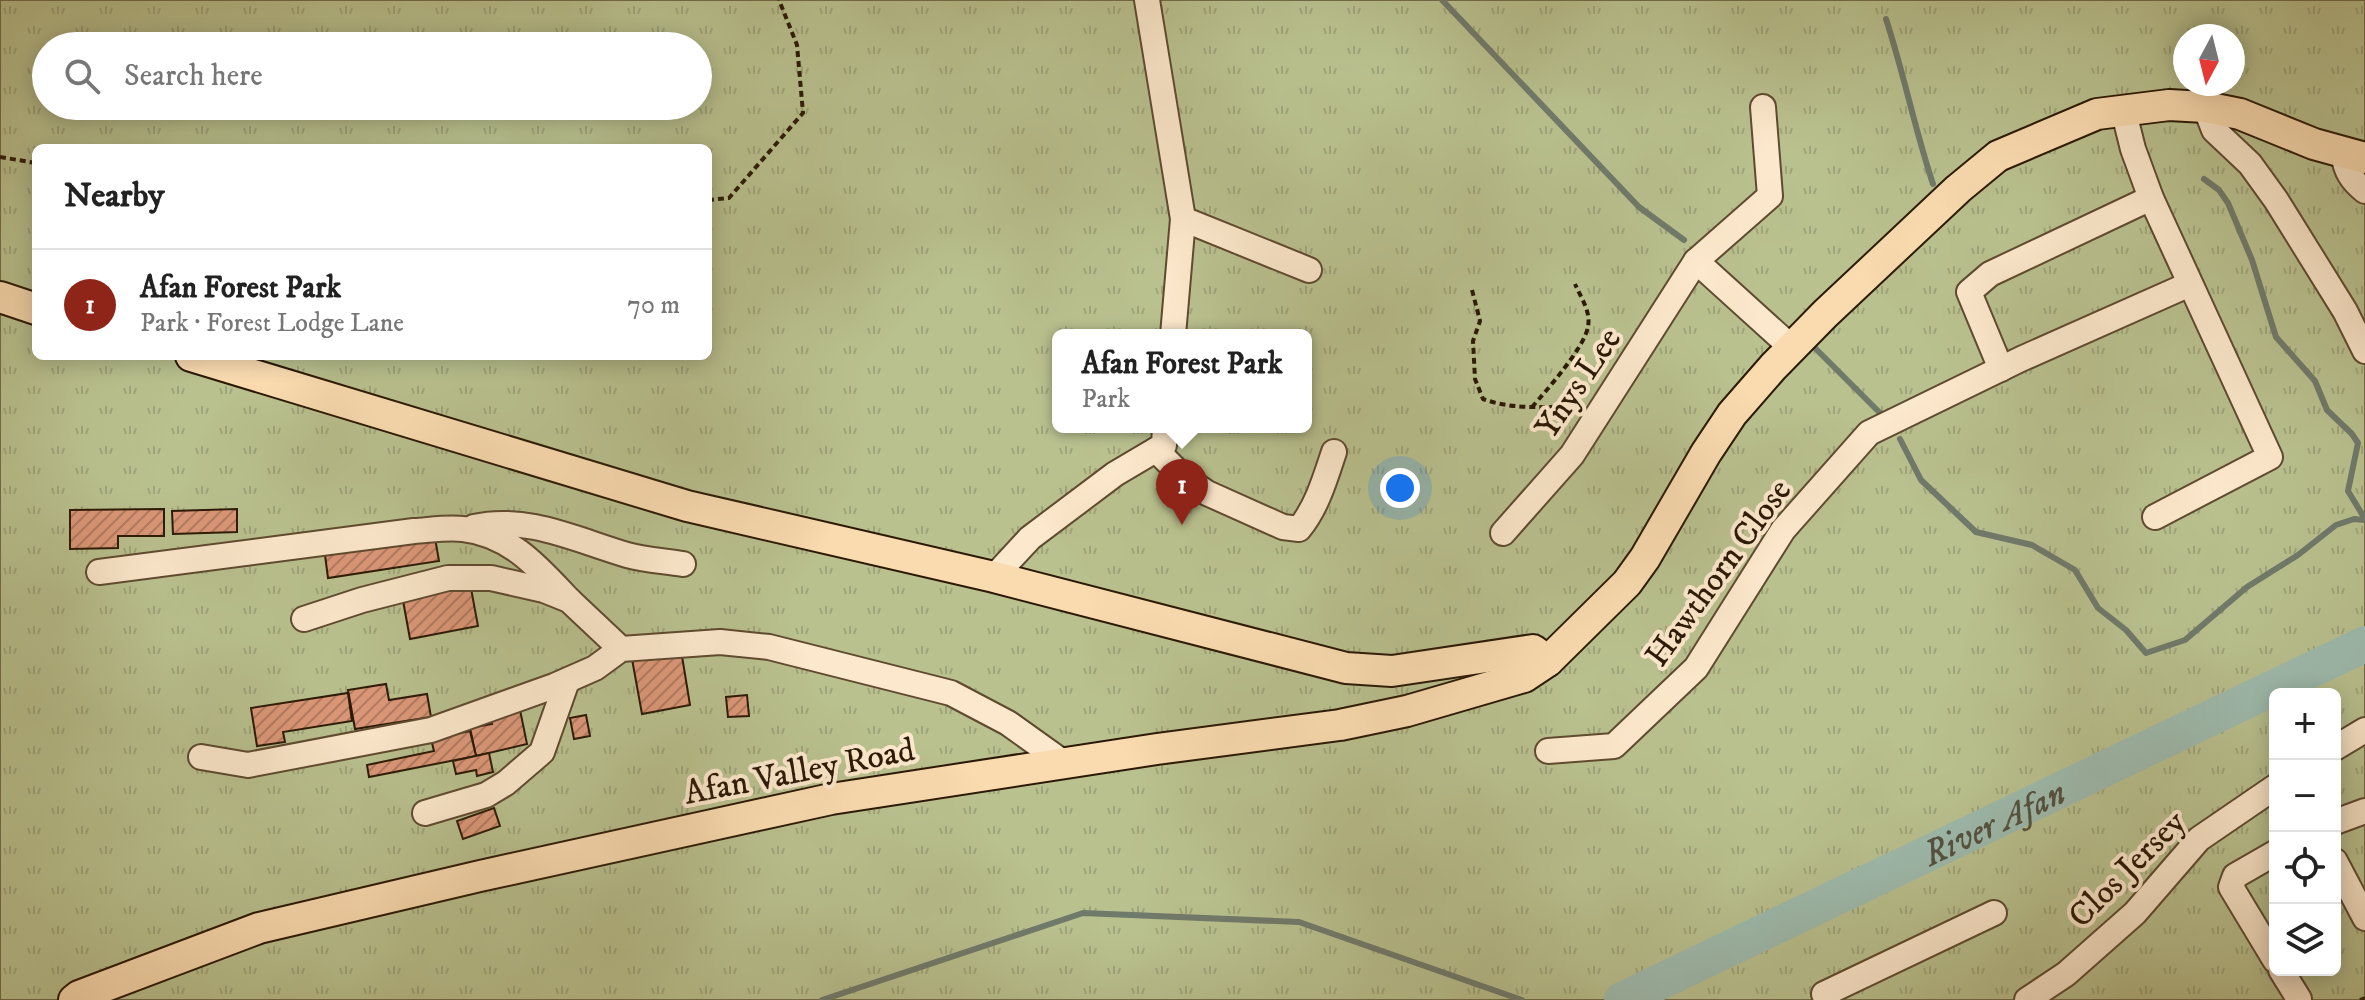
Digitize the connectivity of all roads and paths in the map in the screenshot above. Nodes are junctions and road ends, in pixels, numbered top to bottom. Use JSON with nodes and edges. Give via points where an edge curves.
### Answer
{"nodes":[{"id":1,"x":779,"y":0,"type":"edge"},
{"id":2,"x":1147,"y":0,"type":"edge"},
{"id":3,"x":1763,"y":107,"type":"dead end"},
{"id":4,"x":2205,"y":107,"type":"junction"},
{"id":5,"x":2123,"y":109,"type":"junction"},
{"id":6,"x":2354,"y":156,"type":"edge"},
{"id":7,"x":0,"y":157,"type":"edge"},
{"id":8,"x":32,"y":162,"type":"edge"},
{"id":9,"x":2365,"y":191,"type":"edge"},
{"id":10,"x":2151,"y":198,"type":"junction"},
{"id":11,"x":712,"y":200,"type":"edge"},
{"id":12,"x":1183,"y":219,"type":"junction"},
{"id":13,"x":1696,"y":261,"type":"junction"},
{"id":14,"x":1309,"y":270,"type":"dead end"},
{"id":15,"x":1575,"y":284,"type":"dead end"},
{"id":16,"x":2190,"y":284,"type":"junction"},
{"id":17,"x":1472,"y":290,"type":"dead end"},
{"id":18,"x":0,"y":297,"type":"edge"},
{"id":19,"x":32,"y":308,"type":"edge"},
{"id":20,"x":1174,"y":329,"type":"edge"},
{"id":21,"x":1792,"y":348,"type":"junction"},
{"id":22,"x":2365,"y":351,"type":"edge"},
{"id":23,"x":204,"y":360,"type":"edge"},
{"id":24,"x":2001,"y":369,"type":"junction"},
{"id":25,"x":1603,"y":405,"type":"junction"},
{"id":26,"x":1532,"y":407,"type":"junction"},
{"id":27,"x":1165,"y":433,"type":"edge"},
{"id":28,"x":1156,"y":450,"type":"junction"},
{"id":29,"x":1334,"y":452,"type":"dead end"},
{"id":30,"x":2155,"y":517,"type":"dead end"},
{"id":31,"x":463,"y":529,"type":"junction"},
{"id":32,"x":1503,"y":533,"type":"dead end"},
{"id":33,"x":683,"y":564,"type":"dead end"},
{"id":34,"x":99,"y":572,"type":"dead end"},
{"id":35,"x":994,"y":577,"type":"junction"},
{"id":36,"x":569,"y":600,"type":"junction"},
{"id":37,"x":304,"y":619,"type":"dead end"},
{"id":38,"x":621,"y":649,"type":"junction"},
{"id":39,"x":1548,"y":661,"type":"junction"},
{"id":40,"x":567,"y":681,"type":"junction"},
{"id":41,"x":2365,"y":730,"type":"edge"},
{"id":42,"x":2341,"y":744,"type":"edge"},
{"id":43,"x":1548,"y":751,"type":"dead end"},
{"id":44,"x":201,"y":757,"type":"dead end"},
{"id":45,"x":1064,"y":763,"type":"junction"},
{"id":46,"x":2269,"y":791,"type":"edge"},
{"id":47,"x":2365,"y":811,"type":"edge"},
{"id":48,"x":425,"y":813,"type":"dead end"},
{"id":49,"x":2341,"y":820,"type":"edge"},
{"id":50,"x":2269,"y":856,"type":"edge"},
{"id":51,"x":2341,"y":872,"type":"edge"},
{"id":52,"x":1994,"y":913,"type":"dead end"},
{"id":53,"x":2365,"y":918,"type":"edge"},
{"id":54,"x":2269,"y":950,"type":"edge"},
{"id":55,"x":2285,"y":976,"type":"edge"},
{"id":56,"x":2299,"y":999,"type":"edge"},
{"id":57,"x":74,"y":1000,"type":"edge"},
{"id":58,"x":1828,"y":1000,"type":"edge"},
{"id":59,"x":2027,"y":1000,"type":"edge"}],
"edges":[{"from":1,"to":11,"type":"path","via":[[797,45],[803,113],[729,198]]},
{"from":2,"to":12,"type":"street"},
{"from":3,"to":13,"type":"street","name":"Ynys Lee","via":[[1770,196]]},
{"from":4,"to":5,"type":"main road","name":"Afan Valley Road"},
{"from":4,"to":6,"type":"main road","name":"Afan Valley Road","via":[[2240,114]]},
{"from":4,"to":22,"type":"street","via":[[2214,130],[2250,164],[2276,200]]},
{"from":5,"to":10,"type":"street"},
{"from":5,"to":21,"type":"main road","name":"Afan Valley Road","via":[[2080,120],[1998,156]]},
{"from":6,"to":9,"type":"street","via":[[2346,171]]},
{"from":7,"to":8,"type":"path"},
{"from":10,"to":16,"type":"street"},
{"from":10,"to":24,"type":"street","via":[[1990,274],[1969,292]]},
{"from":12,"to":14,"type":"street"},
{"from":12,"to":20,"type":"street"},
{"from":13,"to":21,"type":"street"},
{"from":13,"to":25,"type":"street","name":"Ynys Lee"},
{"from":15,"to":26,"type":"path","via":[[1587,307],[1588,327]]},
{"from":16,"to":24,"type":"street","name":"Hawthorn Close"},
{"from":16,"to":30,"type":"street","via":[[2270,457]]},
{"from":17,"to":26,"type":"path","via":[[1480,321],[1473,341],[1475,379],[1483,399]]},
{"from":18,"to":19,"type":"main road"},
{"from":21,"to":39,"type":"main road","name":"Afan Valley Road","via":[[1732,414],[1627,583]]},
{"from":23,"to":35,"type":"main road","via":[[687,506]]},
{"from":24,"to":43,"type":"street","name":"Hawthorn Close","via":[[1869,433],[1783,530],[1696,668],[1614,746]]},
{"from":25,"to":26,"type":"path"},
{"from":25,"to":32,"type":"street","name":"Ynys Lee","via":[[1572,455]]},
{"from":27,"to":28,"type":"street","via":[[1164,445]]},
{"from":28,"to":29,"type":"street","via":[[1207,493],[1299,529],[1320,493]]},
{"from":28,"to":35,"type":"street","via":[[1030,538]]},
{"from":31,"to":33,"type":"street","via":[[495,522],[540,527],[631,556]]},
{"from":31,"to":34,"type":"street"},
{"from":31,"to":36,"type":"street","via":[[504,540]]},
{"from":35,"to":39,"type":"main road","via":[[1346,668],[1392,671],[1533,650]]},
{"from":36,"to":37,"type":"street","via":[[491,578],[448,578]]},
{"from":36,"to":38,"type":"street"},
{"from":38,"to":40,"type":"street"},
{"from":38,"to":45,"type":"street","via":[[720,642],[769,647],[951,693],[1008,723]]},
{"from":39,"to":45,"type":"main road","name":"Afan Valley Road","via":[[1524,677],[1407,711]]},
{"from":40,"to":44,"type":"street","via":[[431,730],[248,765]]},
{"from":40,"to":48,"type":"street","via":[[542,752],[486,795]]},
{"from":41,"to":42,"type":"street"},
{"from":45,"to":57,"type":"main road","name":"Afan Valley Road","via":[[831,799],[259,928]]},
{"from":46,"to":59,"type":"street","name":"Clos Jersey","via":[[2199,839],[2135,913],[2066,974]]},
{"from":47,"to":49,"type":"street"},
{"from":50,"to":54,"type":"street","via":[[2235,876],[2231,887]]},
{"from":51,"to":53,"type":"street"},
{"from":52,"to":58,"type":"street","via":[[1824,994]]},
{"from":55,"to":56,"type":"street"}]}
